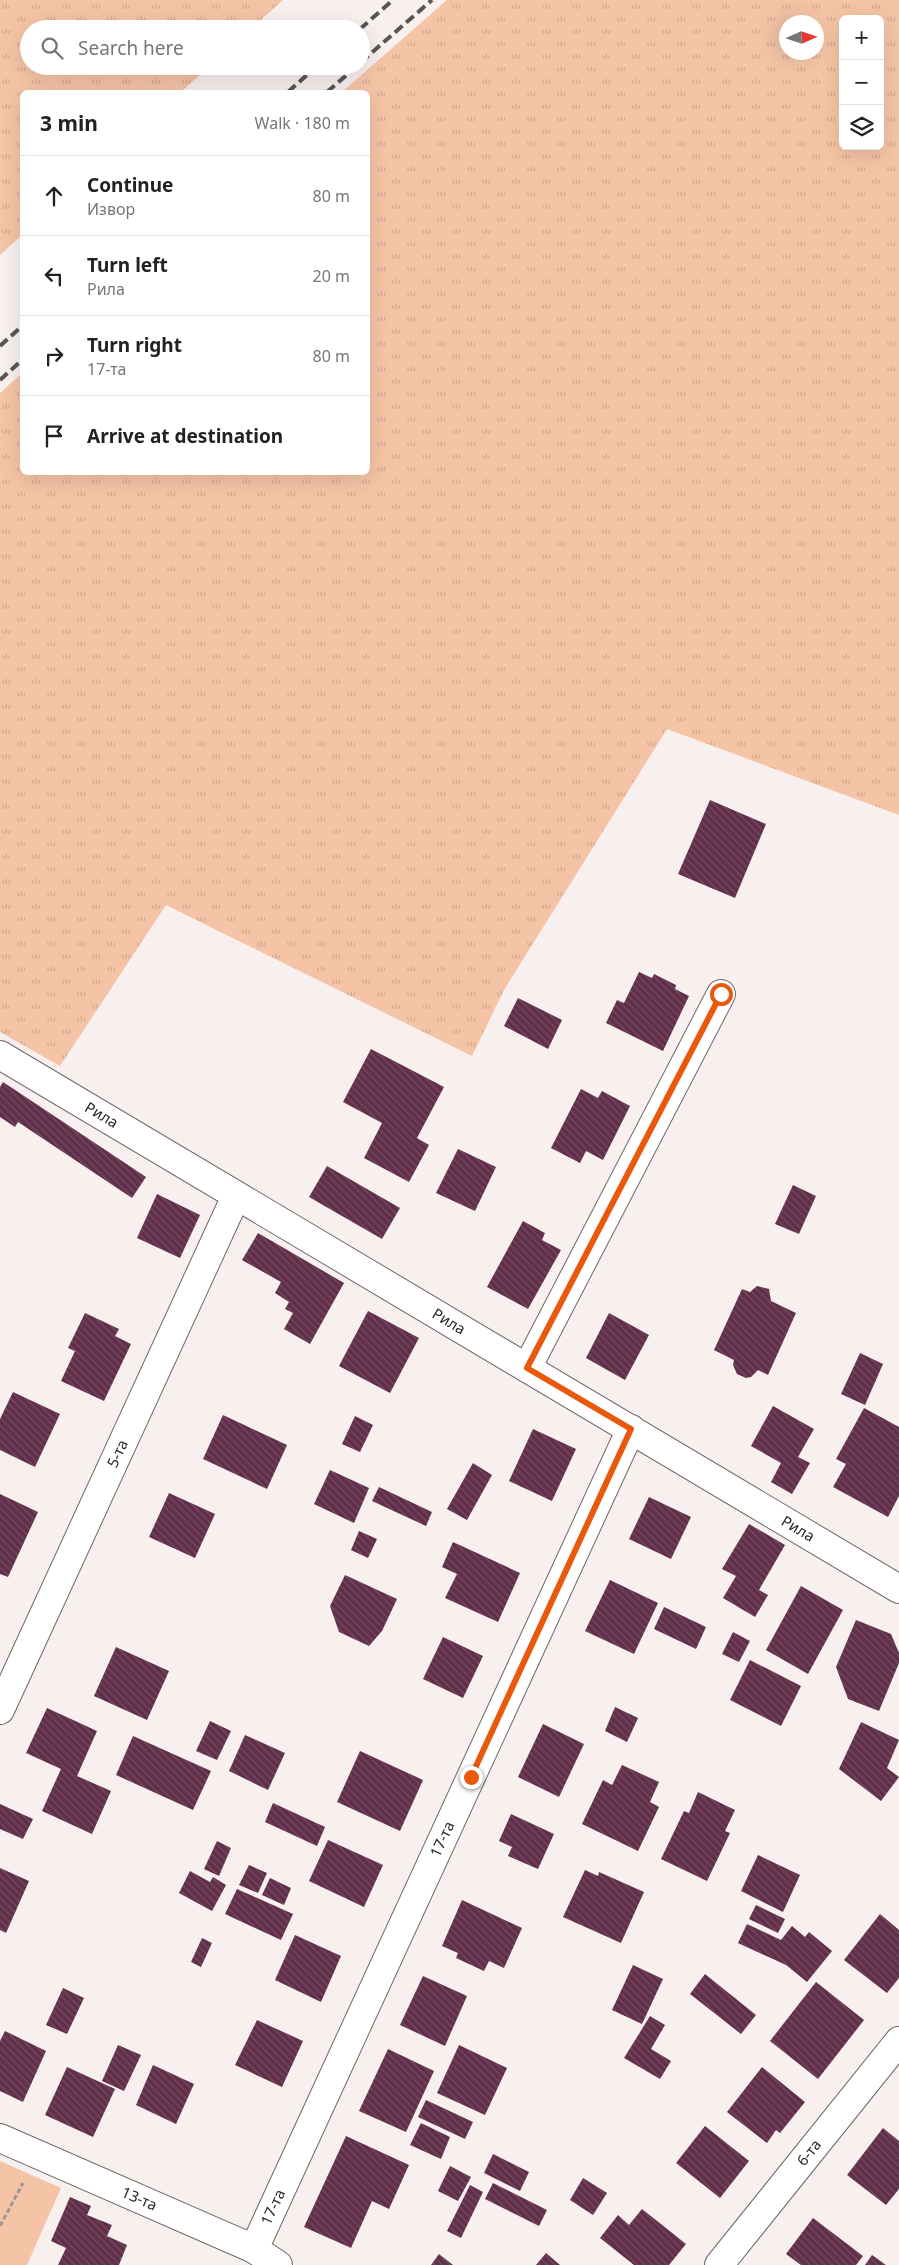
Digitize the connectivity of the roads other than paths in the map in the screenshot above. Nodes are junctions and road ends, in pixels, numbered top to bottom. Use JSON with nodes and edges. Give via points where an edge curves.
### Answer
{"nodes":[{"id":1,"x":721,"y":994,"type":"dead end"},
{"id":2,"x":0,"y":1055,"type":"edge"},
{"id":3,"x":236,"y":1196,"type":"junction"},
{"id":4,"x":527,"y":1368,"type":"junction"},
{"id":5,"x":631,"y":1429,"type":"junction"},
{"id":6,"x":899,"y":1588,"type":"edge"},
{"id":7,"x":0,"y":1710,"type":"edge"},
{"id":8,"x":899,"y":2041,"type":"edge"},
{"id":9,"x":0,"y":2138,"type":"edge"},
{"id":10,"x":254,"y":2249,"type":"junction"},
{"id":11,"x":278,"y":2265,"type":"edge"},
{"id":12,"x":720,"y":2265,"type":"edge"}],
"edges":[{"from":1,"to":4,"type":"street"},
{"from":2,"to":3,"type":"street","name":"Рила"},
{"from":3,"to":4,"type":"street","name":"Рила"},
{"from":3,"to":7,"type":"street","name":"5-та"},
{"from":4,"to":5,"type":"street","name":"Рила"},
{"from":5,"to":6,"type":"street","name":"Рила"},
{"from":5,"to":10,"type":"street","name":"17-та"},
{"from":8,"to":12,"type":"street","name":"6-та"},
{"from":9,"to":10,"type":"street","name":"13-та"},
{"from":10,"to":11,"type":"street","name":"13-та"}]}
